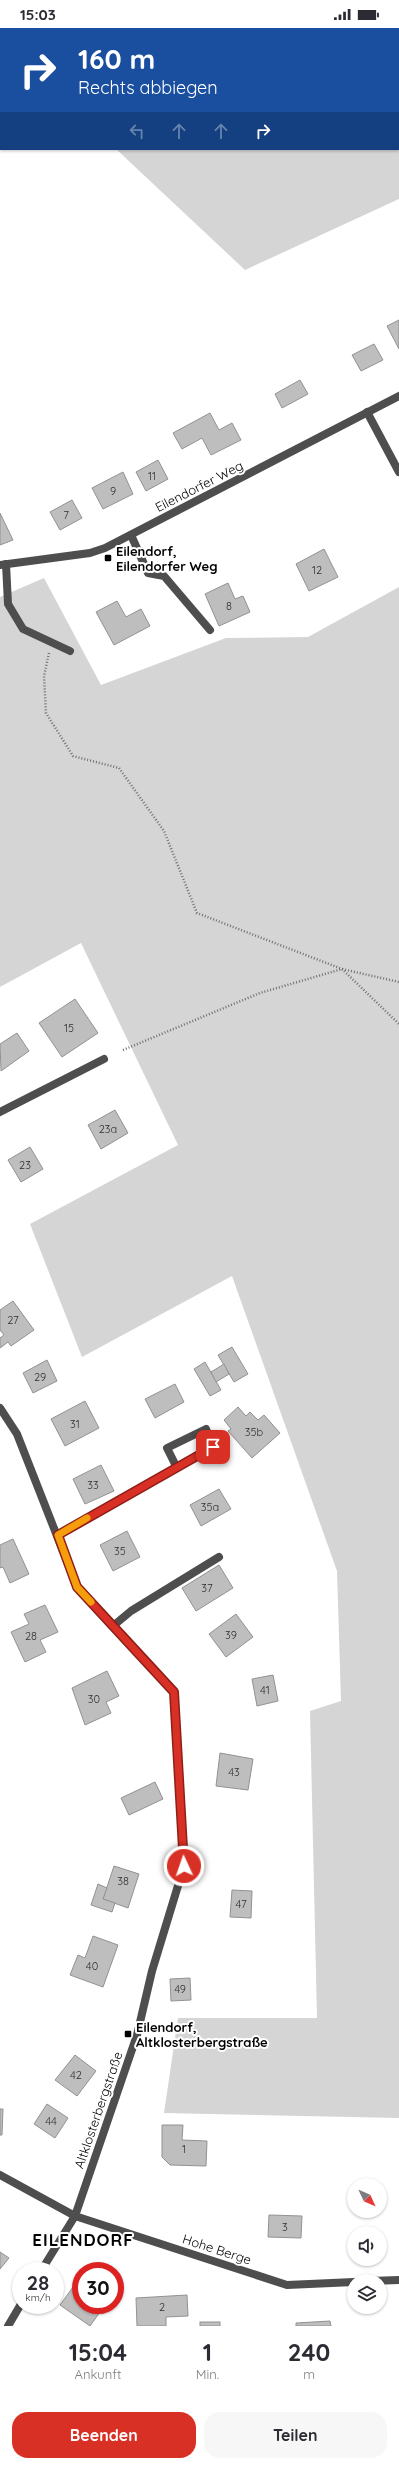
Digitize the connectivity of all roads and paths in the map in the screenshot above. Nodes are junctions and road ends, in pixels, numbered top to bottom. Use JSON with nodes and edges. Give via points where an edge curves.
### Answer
{"nodes":[{"id":1,"x":399,"y":396,"type":"edge"},
{"id":2,"x":367,"y":412,"type":"junction"},
{"id":3,"x":399,"y":472,"type":"edge"},
{"id":4,"x":131,"y":535,"type":"junction"},
{"id":5,"x":3,"y":565,"type":"edge"},
{"id":6,"x":210,"y":630,"type":"dead end"},
{"id":7,"x":52,"y":643,"type":"junction"},
{"id":8,"x":70,"y":651,"type":"dead end"},
{"id":9,"x":342,"y":969,"type":"junction"},
{"id":10,"x":399,"y":982,"type":"edge"},
{"id":11,"x":399,"y":1024,"type":"edge"},
{"id":12,"x":123,"y":1050,"type":"dead end"},
{"id":13,"x":104,"y":1059,"type":"dead end"},
{"id":14,"x":0,"y":1112,"type":"edge"},
{"id":15,"x":0,"y":1408,"type":"edge"},
{"id":16,"x":177,"y":1468,"type":"junction"},
{"id":17,"x":58,"y":1535,"type":"junction"},
{"id":18,"x":219,"y":1558,"type":"dead end"},
{"id":19,"x":113,"y":1626,"type":"junction"},
{"id":20,"x":0,"y":2175,"type":"edge"},
{"id":21,"x":75,"y":2216,"type":"junction"},
{"id":22,"x":47,"y":2262,"type":"edge"},
{"id":23,"x":387,"y":2280,"type":"edge"},
{"id":24,"x":399,"y":2280,"type":"edge"},
{"id":25,"x":347,"y":2282,"type":"edge"},
{"id":26,"x":15,"y":2314,"type":"edge"},
{"id":27,"x":8,"y":2326,"type":"edge"}],
"edges":[{"from":1,"to":2,"type":"street","name":"Eilendorfer Weg"},
{"from":2,"to":3,"type":"street"},
{"from":2,"to":4,"type":"street","name":"Eilendorfer Weg"},
{"from":4,"to":5,"type":"street","name":"Eilendorfer Weg","via":[[90,553]]},
{"from":4,"to":6,"type":"street","via":[[148,573],[164,576]]},
{"from":5,"to":7,"type":"street","via":[[8,604],[23,629]]},
{"from":7,"to":8,"type":"street"},
{"from":7,"to":9,"type":"path","via":[[44,676],[46,713],[73,756],[119,768],[164,831],[197,913]]},
{"from":9,"to":10,"type":"path"},
{"from":9,"to":11,"type":"path"},
{"from":9,"to":12,"type":"path","via":[[260,993]]},
{"from":13,"to":14,"type":"street"},
{"from":15,"to":17,"type":"street","name":"Altklosterbergstraße","via":[[17,1434]]},
{"from":16,"to":16,"type":"street","via":[[213,1447],[206,1429],[167,1448]]},
{"from":16,"to":17,"type":"street"},
{"from":17,"to":19,"type":"street","name":"Altklosterbergstraße","via":[[77,1587]]},
{"from":18,"to":19,"type":"street","via":[[131,1611]]},
{"from":19,"to":21,"type":"street","name":"Altklosterbergstraße","via":[[174,1692],[184,1866],[152,1971],[137,2035]]},
{"from":20,"to":21,"type":"street","name":"Hohe Berge"},
{"from":21,"to":22,"type":"street","name":"Altklosterbergstraße"},
{"from":21,"to":25,"type":"street","name":"Hohe Berge","via":[[287,2285]]},
{"from":23,"to":24,"type":"street"},
{"from":26,"to":27,"type":"street"}]}
